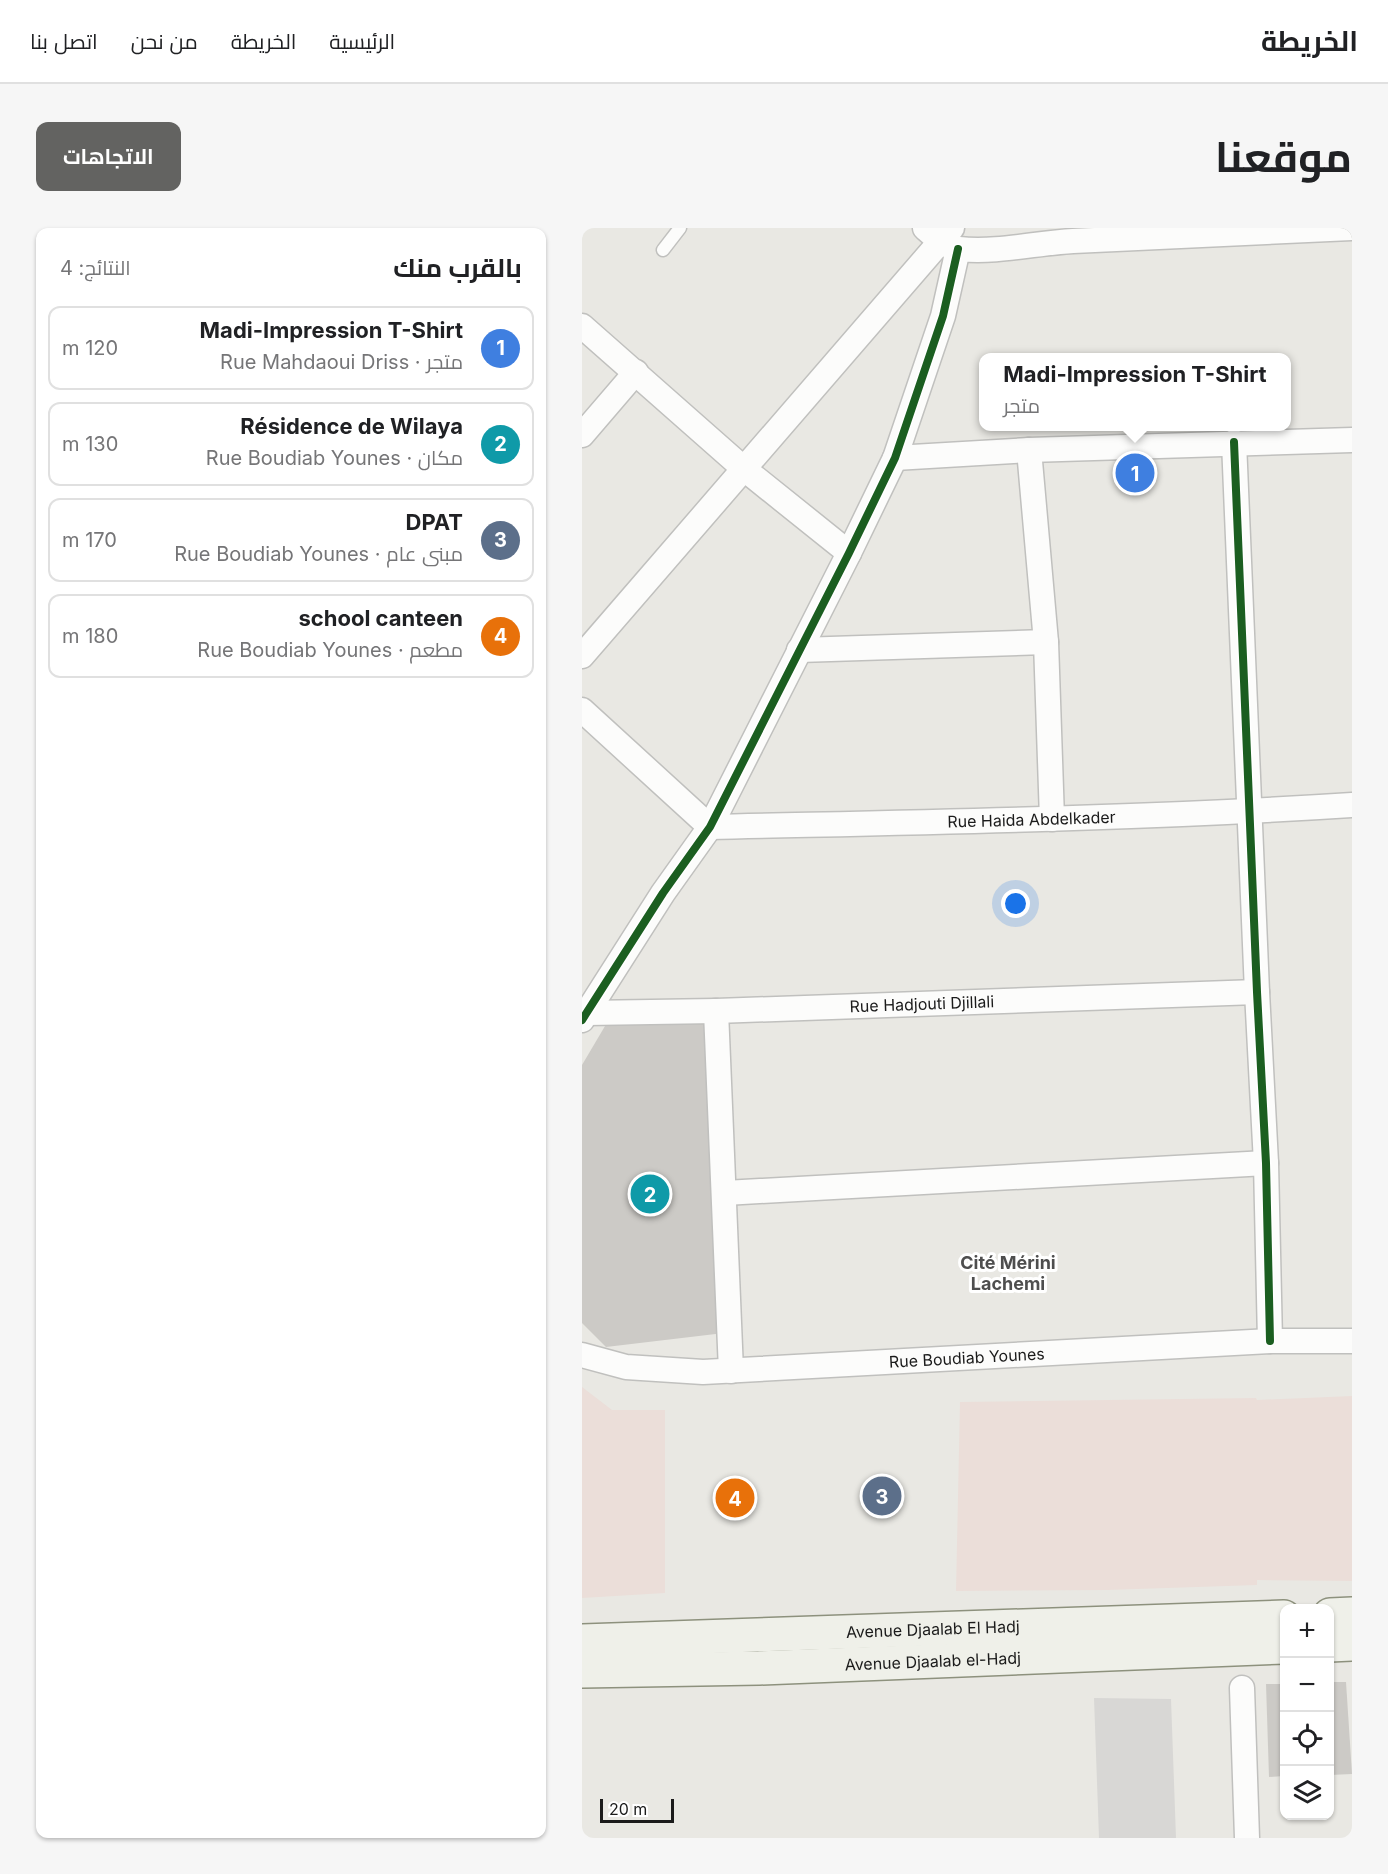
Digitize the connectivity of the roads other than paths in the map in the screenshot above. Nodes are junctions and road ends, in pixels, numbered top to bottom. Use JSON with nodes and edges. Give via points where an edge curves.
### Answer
{"nodes":[{"id":1,"x":680,"y":228,"type":"edge"},
{"id":2,"x":1352,"y":228,"type":"edge"},
{"id":3,"x":943,"y":237,"type":"edge"},
{"id":4,"x":663,"y":250,"type":"dead end"},
{"id":5,"x":582,"y":326,"type":"edge"},
{"id":6,"x":636,"y":372,"type":"junction"},
{"id":7,"x":582,"y":435,"type":"edge"},
{"id":8,"x":1352,"y":440,"type":"edge"},
{"id":9,"x":1234,"y":442,"type":"junction"},
{"id":10,"x":1029,"y":450,"type":"junction"},
{"id":11,"x":895,"y":458,"type":"junction"},
{"id":12,"x":743,"y":468,"type":"junction"},
{"id":13,"x":849,"y":553,"type":"junction"},
{"id":14,"x":1046,"y":642,"type":"junction"},
{"id":15,"x":799,"y":650,"type":"junction"},
{"id":16,"x":582,"y":656,"type":"edge"},
{"id":17,"x":582,"y":710,"type":"edge"},
{"id":18,"x":1352,"y":805,"type":"edge"},
{"id":19,"x":1250,"y":812,"type":"junction"},
{"id":20,"x":1052,"y":819,"type":"junction"},
{"id":21,"x":710,"y":827,"type":"junction"},
{"id":22,"x":1257,"y":992,"type":"junction"},
{"id":23,"x":716,"y":1011,"type":"junction"},
{"id":24,"x":584,"y":1016,"type":"edge"},
{"id":25,"x":1266,"y":1163,"type":"junction"},
{"id":26,"x":725,"y":1193,"type":"junction"},
{"id":27,"x":1270,"y":1341,"type":"junction"},
{"id":28,"x":1352,"y":1341,"type":"edge"},
{"id":29,"x":582,"y":1355,"type":"edge"},
{"id":30,"x":731,"y":1371,"type":"junction"},
{"id":31,"x":1352,"y":1614,"type":"edge"},
{"id":32,"x":1334,"y":1615,"type":"edge"},
{"id":33,"x":1280,"y":1617,"type":"edge"},
{"id":34,"x":582,"y":1641,"type":"edge"},
{"id":35,"x":1352,"y":1644,"type":"edge"},
{"id":36,"x":1334,"y":1645,"type":"edge"},
{"id":37,"x":1280,"y":1647,"type":"edge"},
{"id":38,"x":582,"y":1671,"type":"edge"},
{"id":39,"x":1242,"y":1688,"type":"dead end"},
{"id":40,"x":1247,"y":1838,"type":"edge"}],
"edges":[{"from":1,"to":4,"type":"lane"},
{"from":2,"to":3,"type":"street","via":[[1068,241],[997,249]]},
{"from":3,"to":11,"type":"street","via":[[943,316]]},
{"from":3,"to":12,"type":"street"},
{"from":5,"to":6,"type":"street"},
{"from":6,"to":7,"type":"street"},
{"from":6,"to":12,"type":"street"},
{"from":8,"to":9,"type":"street"},
{"from":9,"to":10,"type":"street"},
{"from":9,"to":19,"type":"street"},
{"from":10,"to":11,"type":"street"},
{"from":10,"to":14,"type":"street"},
{"from":11,"to":13,"type":"street"},
{"from":12,"to":13,"type":"street"},
{"from":12,"to":16,"type":"street"},
{"from":13,"to":15,"type":"street"},
{"from":14,"to":15,"type":"street"},
{"from":14,"to":20,"type":"street"},
{"from":15,"to":21,"type":"street"},
{"from":17,"to":21,"type":"street"},
{"from":18,"to":19,"type":"street","name":"Rue Haida Abdelkader"},
{"from":19,"to":20,"type":"street","name":"Rue Haida Abdelkader"},
{"from":19,"to":22,"type":"street"},
{"from":20,"to":21,"type":"street","name":"Rue Haida Abdelkader"},
{"from":21,"to":24,"type":"street"},
{"from":22,"to":23,"type":"street","name":"Rue Hadjouti Djillali"},
{"from":22,"to":25,"type":"street"},
{"from":23,"to":24,"type":"street","name":"Rue Hadjouti Djillali"},
{"from":23,"to":26,"type":"street"},
{"from":25,"to":26,"type":"street"},
{"from":25,"to":27,"type":"street"},
{"from":26,"to":30,"type":"street"},
{"from":27,"to":28,"type":"street","name":"Rue Boudiab Younes"},
{"from":27,"to":30,"type":"street","name":"Rue Boudiab Younes"},
{"from":29,"to":30,"type":"street","name":"Rue Boudiab Younes","via":[[626,1367]]},
{"from":31,"to":32,"type":"main road"},
{"from":33,"to":34,"type":"main road","name":"Avenue Djaalab El Hadj"},
{"from":35,"to":36,"type":"main road"},
{"from":37,"to":38,"type":"main road","name":"Avenue Djaalab el-Hadj","via":[[759,1668]]},
{"from":39,"to":40,"type":"street"}]}
